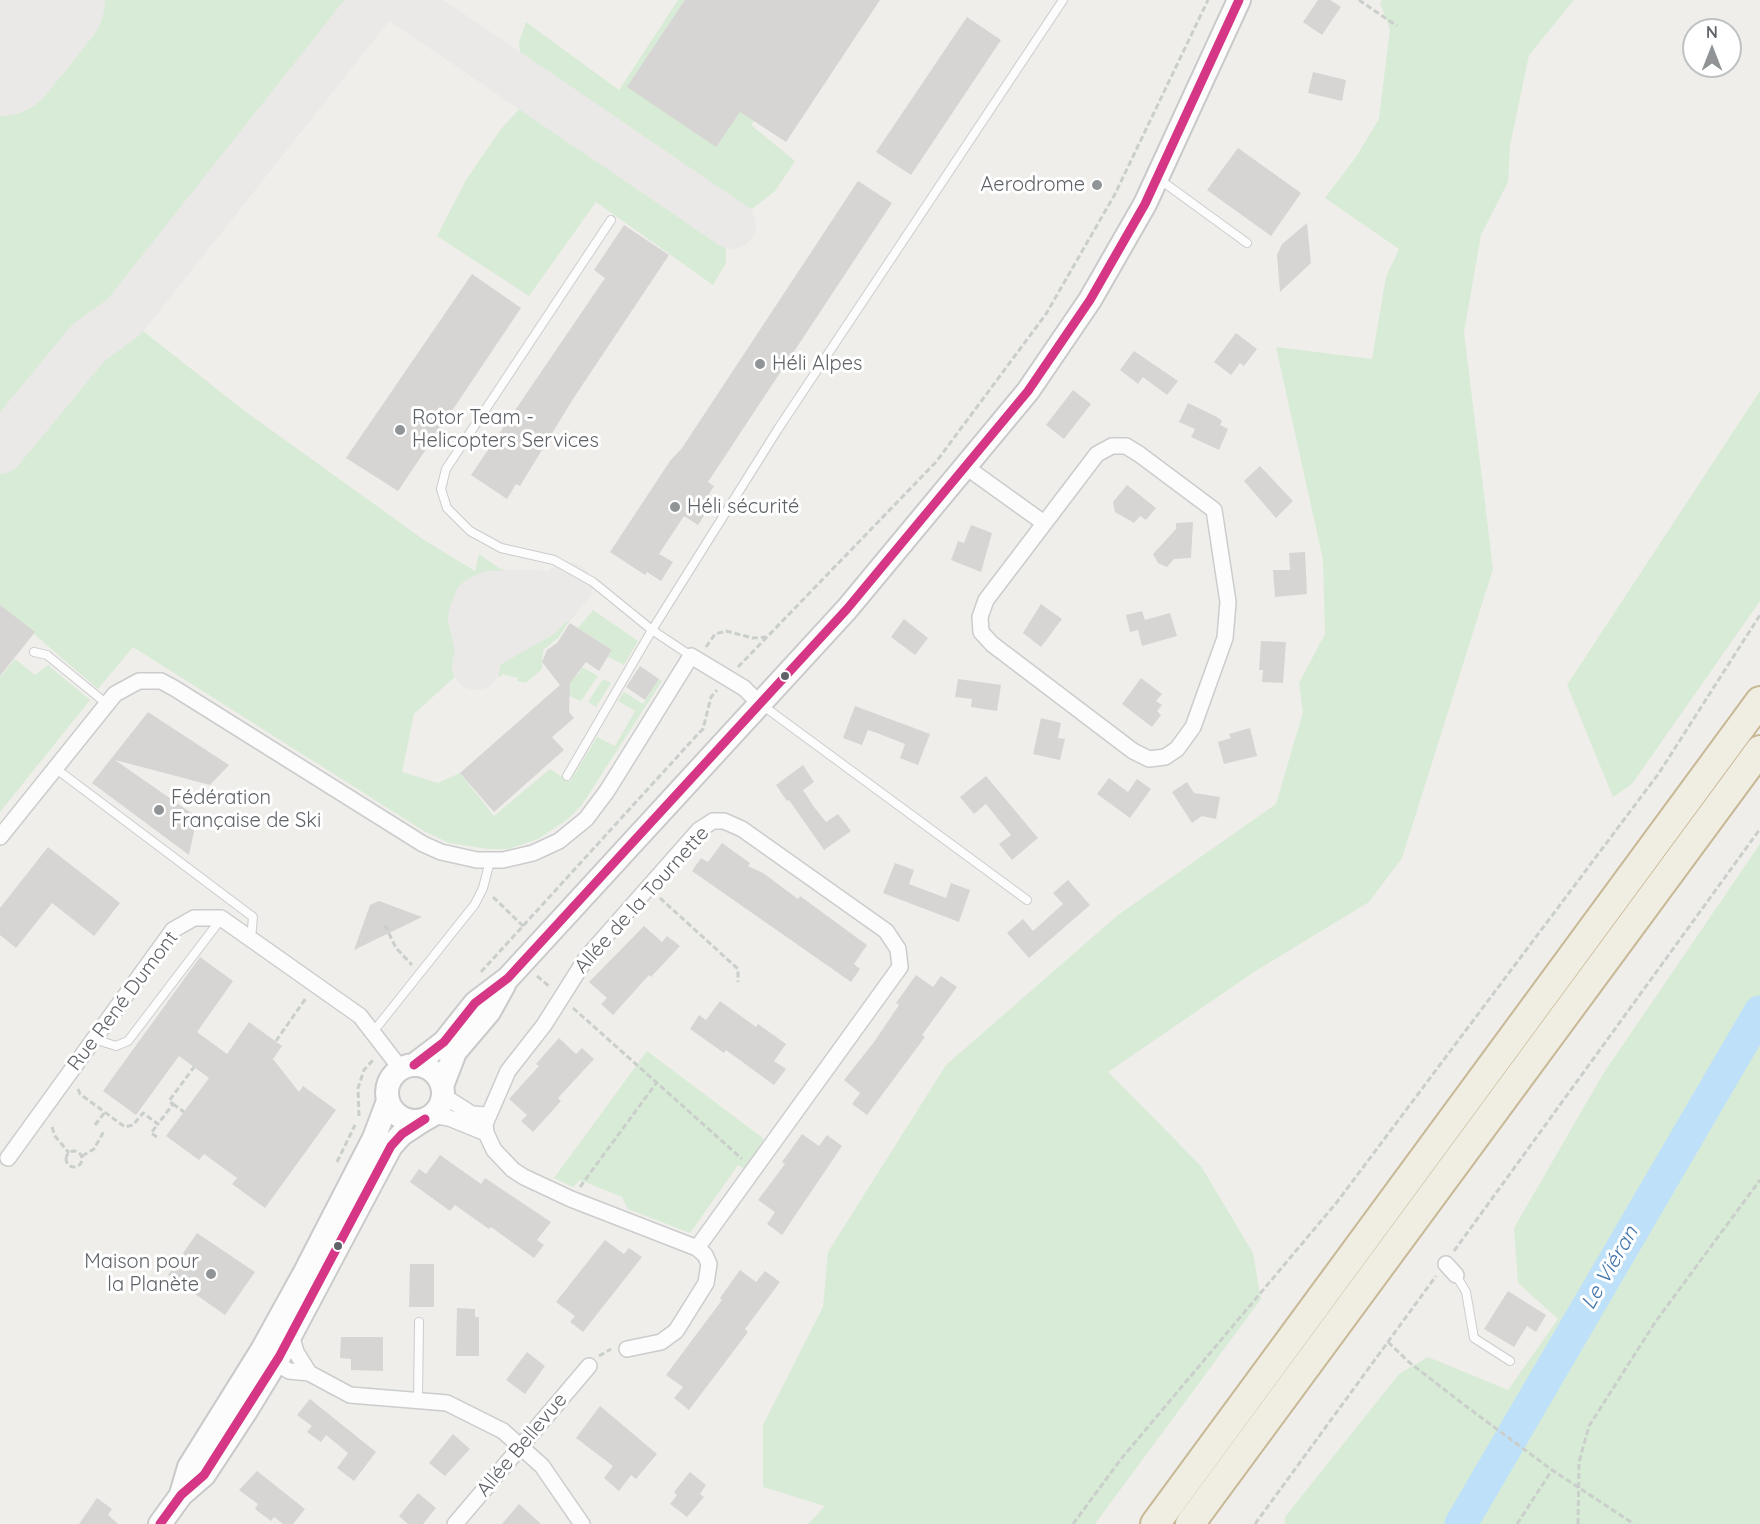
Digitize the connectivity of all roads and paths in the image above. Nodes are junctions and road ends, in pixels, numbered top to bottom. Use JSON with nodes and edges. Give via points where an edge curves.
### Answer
{"nodes":[{"id":1,"x":1063,"y":0,"type":"edge"},
{"id":2,"x":1208,"y":0,"type":"edge"},
{"id":3,"x":1239,"y":0,"type":"edge"},
{"id":4,"x":1359,"y":0,"type":"edge"},
{"id":5,"x":1397,"y":26,"type":"dead end"},
{"id":6,"x":1157,"y":178,"type":"junction"},
{"id":7,"x":611,"y":219,"type":"dead end"},
{"id":8,"x":1247,"y":243,"type":"dead end"},
{"id":9,"x":966,"y":466,"type":"junction"},
{"id":10,"x":1044,"y":523,"type":"junction"},
{"id":11,"x":1760,"y":615,"type":"edge"},
{"id":12,"x":652,"y":630,"type":"junction"},
{"id":13,"x":768,"y":637,"type":"junction"},
{"id":14,"x":34,"y":652,"type":"dead end"},
{"id":15,"x":694,"y":658,"type":"junction"},
{"id":16,"x":729,"y":678,"type":"junction"},
{"id":17,"x":1760,"y":701,"type":"edge"},
{"id":18,"x":107,"y":704,"type":"junction"},
{"id":19,"x":760,"y":704,"type":"junction"},
{"id":20,"x":1760,"y":750,"type":"edge"},
{"id":21,"x":55,"y":768,"type":"junction"},
{"id":22,"x":567,"y":776,"type":"dead end"},
{"id":23,"x":1760,"y":829,"type":"edge"},
{"id":24,"x":0,"y":837,"type":"edge"},
{"id":25,"x":490,"y":861,"type":"junction"},
{"id":26,"x":648,"y":887,"type":"junction"},
{"id":27,"x":483,"y":888,"type":"junction"},
{"id":28,"x":1026,"y":900,"type":"dead end"},
{"id":29,"x":221,"y":918,"type":"junction"},
{"id":30,"x":385,"y":925,"type":"dead end"},
{"id":31,"x":524,"y":927,"type":"junction"},
{"id":32,"x":251,"y":939,"type":"junction"},
{"id":33,"x":515,"y":970,"type":"junction"},
{"id":34,"x":420,"y":972,"type":"junction"},
{"id":35,"x":474,"y":979,"type":"dead end"},
{"id":36,"x":738,"y":982,"type":"dead end"},
{"id":37,"x":315,"y":985,"type":"junction"},
{"id":38,"x":560,"y":997,"type":"junction"},
{"id":39,"x":373,"y":1032,"type":"junction"},
{"id":40,"x":94,"y":1039,"type":"junction"},
{"id":41,"x":276,"y":1041,"type":"dead end"},
{"id":42,"x":400,"y":1062,"type":"junction"},
{"id":43,"x":194,"y":1067,"type":"dead end"},
{"id":44,"x":66,"y":1079,"type":"junction"},
{"id":45,"x":657,"y":1082,"type":"junction"},
{"id":46,"x":442,"y":1090,"type":"junction"},
{"id":47,"x":388,"y":1101,"type":"junction"},
{"id":48,"x":173,"y":1104,"type":"junction"},
{"id":49,"x":105,"y":1112,"type":"junction"},
{"id":50,"x":184,"y":1112,"type":"dead end"},
{"id":51,"x":487,"y":1116,"type":"junction"},
{"id":52,"x":428,"y":1117,"type":"junction"},
{"id":53,"x":52,"y":1122,"type":"dead end"},
{"id":54,"x":158,"y":1124,"type":"junction"},
{"id":55,"x":95,"y":1125,"type":"dead end"},
{"id":56,"x":104,"y":1131,"type":"dead end"},
{"id":57,"x":486,"y":1133,"type":"junction"},
{"id":58,"x":157,"y":1137,"type":"dead end"},
{"id":59,"x":69,"y":1153,"type":"junction"},
{"id":60,"x":82,"y":1156,"type":"junction"},
{"id":61,"x":8,"y":1158,"type":"dead end"},
{"id":62,"x":758,"y":1165,"type":"junction"},
{"id":63,"x":334,"y":1167,"type":"dead end"},
{"id":64,"x":1760,"y":1180,"type":"edge"},
{"id":65,"x":570,"y":1199,"type":"junction"},
{"id":66,"x":697,"y":1248,"type":"junction"},
{"id":67,"x":1451,"y":1269,"type":"junction"},
{"id":68,"x":419,"y":1322,"type":"dead end"},
{"id":69,"x":291,"y":1334,"type":"junction"},
{"id":70,"x":1388,"y":1342,"type":"junction"},
{"id":71,"x":627,"y":1349,"type":"joint"},
{"id":72,"x":1510,"y":1361,"type":"dead end"},
{"id":73,"x":275,"y":1362,"type":"junction"},
{"id":74,"x":589,"y":1366,"type":"joint"},
{"id":75,"x":309,"y":1373,"type":"junction"},
{"id":76,"x":418,"y":1400,"type":"junction"},
{"id":77,"x":522,"y":1445,"type":"junction"},
{"id":78,"x":1552,"y":1470,"type":"junction"},
{"id":79,"x":1579,"y":1488,"type":"junction"},
{"id":80,"x":181,"y":1495,"type":"junction"},
{"id":81,"x":160,"y":1524,"type":"edge"},
{"id":82,"x":455,"y":1524,"type":"edge"},
{"id":83,"x":582,"y":1524,"type":"edge"},
{"id":84,"x":1073,"y":1524,"type":"edge"},
{"id":85,"x":1155,"y":1524,"type":"edge"},
{"id":86,"x":1190,"y":1524,"type":"edge"},
{"id":87,"x":1255,"y":1524,"type":"edge"},
{"id":88,"x":1517,"y":1524,"type":"edge"},
{"id":89,"x":1578,"y":1524,"type":"edge"},
{"id":90,"x":1634,"y":1524,"type":"edge"}],
"edges":[{"from":1,"to":12,"type":"lane","via":[[784,419]]},
{"from":2,"to":13,"type":"path","via":[[1115,194],[1046,314],[936,462]]},
{"from":3,"to":6,"type":"main road"},
{"from":4,"to":5,"type":"path"},
{"from":6,"to":8,"type":"lane"},
{"from":6,"to":9,"type":"main road","via":[[1090,300],[1028,391]]},
{"from":7,"to":12,"type":"lane","via":[[446,469],[441,489],[447,508],[470,531],[501,548],[554,560],[593,582]]},
{"from":9,"to":10,"type":"street"},
{"from":9,"to":19,"type":"main road","via":[[847,609]]},
{"from":10,"to":10,"type":"street","via":[[986,600],[980,617],[981,632],[1133,751],[1149,759],[1165,757],[1177,749],[1193,727],[1225,638],[1228,602],[1214,510],[1139,454],[1126,446],[1112,446],[1097,454]]},
{"from":11,"to":84,"type":"path","via":[[1659,773],[1337,1202],[1121,1459]]},
{"from":12,"to":15,"type":"lane"},
{"from":12,"to":22,"type":"lane"},
{"from":13,"to":15,"type":"path","via":[[720,632]]},
{"from":13,"to":16,"type":"path"},
{"from":14,"to":18,"type":"lane","via":[[47,655]]},
{"from":15,"to":16,"type":"street"},
{"from":15,"to":25,"type":"street","via":[[586,819],[547,847],[519,857]]},
{"from":16,"to":19,"type":"street"},
{"from":16,"to":31,"type":"path","via":[[711,697],[698,734]]},
{"from":17,"to":85,"type":"highway"},
{"from":18,"to":21,"type":"street"},
{"from":18,"to":25,"type":"street","via":[[130,684],[161,681],[423,844],[460,858]]},
{"from":19,"to":28,"type":"lane"},
{"from":19,"to":33,"type":"main road"},
{"from":20,"to":86,"type":"highway"},
{"from":21,"to":24,"type":"street"},
{"from":21,"to":32,"type":"lane","via":[[253,917]]},
{"from":23,"to":67,"type":"path"},
{"from":25,"to":27,"type":"lane"},
{"from":26,"to":36,"type":"path","via":[[738,969]]},
{"from":26,"to":38,"type":"street","name":"Allée de la Tournette","via":[[587,957]]},
{"from":26,"to":62,"type":"street","name":"Allée de la Tournette","via":[[705,824],[724,821],[742,829],[886,931],[898,949],[900,967],[896,975]]},
{"from":27,"to":31,"type":"path"},
{"from":27,"to":34,"type":"lane","via":[[475,904]]},
{"from":29,"to":32,"type":"street"},
{"from":29,"to":40,"type":"street","name":"Rue René Dumont","via":[[194,918],[173,930]]},
{"from":29,"to":40,"type":"lane","via":[[128,1041],[116,1046]]},
{"from":30,"to":34,"type":"path","via":[[396,948]]},
{"from":31,"to":35,"type":"path"},
{"from":32,"to":37,"type":"street"},
{"from":33,"to":38,"type":"path"},
{"from":33,"to":42,"type":"main road","via":[[475,1003],[444,1042]]},
{"from":33,"to":46,"type":"main road","via":[[489,1012],[455,1052]]},
{"from":34,"to":39,"type":"lane"},
{"from":37,"to":39,"type":"street","via":[[360,1016]]},
{"from":37,"to":41,"type":"path"},
{"from":38,"to":45,"type":"path"},
{"from":38,"to":51,"type":"street","name":"Allée de la Tournette","via":[[544,1025],[508,1071]]},
{"from":39,"to":42,"type":"street"},
{"from":40,"to":44,"type":"street","name":"Rue René Dumont"},
{"from":42,"to":46,"type":"main road","via":[[434,1073]]},
{"from":42,"to":47,"type":"main road","via":[[389,1083]]},
{"from":42,"to":63,"type":"path","via":[[370,1061],[364,1070],[358,1088],[359,1116]]},
{"from":43,"to":48,"type":"path","via":[[169,1101]]},
{"from":44,"to":49,"type":"path"},
{"from":44,"to":61,"type":"street","name":"Rue René Dumont"},
{"from":45,"to":62,"type":"path","via":[[748,1164]]},
{"from":45,"to":65,"type":"path"},
{"from":46,"to":51,"type":"street","via":[[472,1114]]},
{"from":46,"to":52,"type":"main road","via":[[439,1107]]},
{"from":47,"to":52,"type":"main road","via":[[403,1118]]},
{"from":47,"to":80,"type":"main road","via":[[374,1138],[305,1272],[189,1467]]},
{"from":48,"to":50,"type":"path"},
{"from":48,"to":54,"type":"path"},
{"from":49,"to":54,"type":"path","via":[[125,1127],[133,1125],[143,1113]]},
{"from":49,"to":55,"type":"path"},
{"from":51,"to":57,"type":"street","name":"Allée de la Tournette"},
{"from":52,"to":57,"type":"street","via":[[449,1118]]},
{"from":52,"to":69,"type":"main road","via":[[402,1134],[379,1166]]},
{"from":53,"to":59,"type":"path","via":[[53,1133]]},
{"from":54,"to":58,"type":"path","via":[[151,1133]]},
{"from":56,"to":60,"type":"path","via":[[94,1149]]},
{"from":57,"to":65,"type":"street","via":[[494,1150],[513,1170]]},
{"from":59,"to":60,"type":"path","via":[[76,1151]]},
{"from":59,"to":60,"type":"path","via":[[67,1161],[73,1166],[81,1162]]},
{"from":62,"to":66,"type":"street","name":"Allée de la Tournette"},
{"from":64,"to":79,"type":"path","via":[[1656,1321],[1600,1407],[1583,1446]]},
{"from":65,"to":66,"type":"street"},
{"from":66,"to":71,"type":"street","via":[[709,1264],[709,1275],[676,1330],[661,1342]]},
{"from":67,"to":70,"type":"path"},
{"from":67,"to":72,"type":"lane","via":[[1466,1293],[1474,1338]]},
{"from":68,"to":76,"type":"lane"},
{"from":69,"to":73,"type":"main road"},
{"from":69,"to":75,"type":"street","via":[[296,1352]]},
{"from":70,"to":78,"type":"path","via":[[1410,1363]]},
{"from":70,"to":87,"type":"path"},
{"from":71,"to":74,"type":"path","via":[[610,1349]]},
{"from":73,"to":75,"type":"street","via":[[289,1371]]},
{"from":73,"to":80,"type":"main road","via":[[204,1475]]},
{"from":74,"to":77,"type":"street","name":"Allée Bellevue"},
{"from":75,"to":76,"type":"street","via":[[353,1396]]},
{"from":76,"to":77,"type":"street","via":[[459,1407]]},
{"from":77,"to":82,"type":"street","name":"Allée Bellevue"},
{"from":77,"to":83,"type":"street","via":[[542,1466]]},
{"from":78,"to":79,"type":"path"},
{"from":78,"to":88,"type":"path"},
{"from":79,"to":89,"type":"path"},
{"from":79,"to":90,"type":"path"},
{"from":80,"to":81,"type":"main road"}]}
